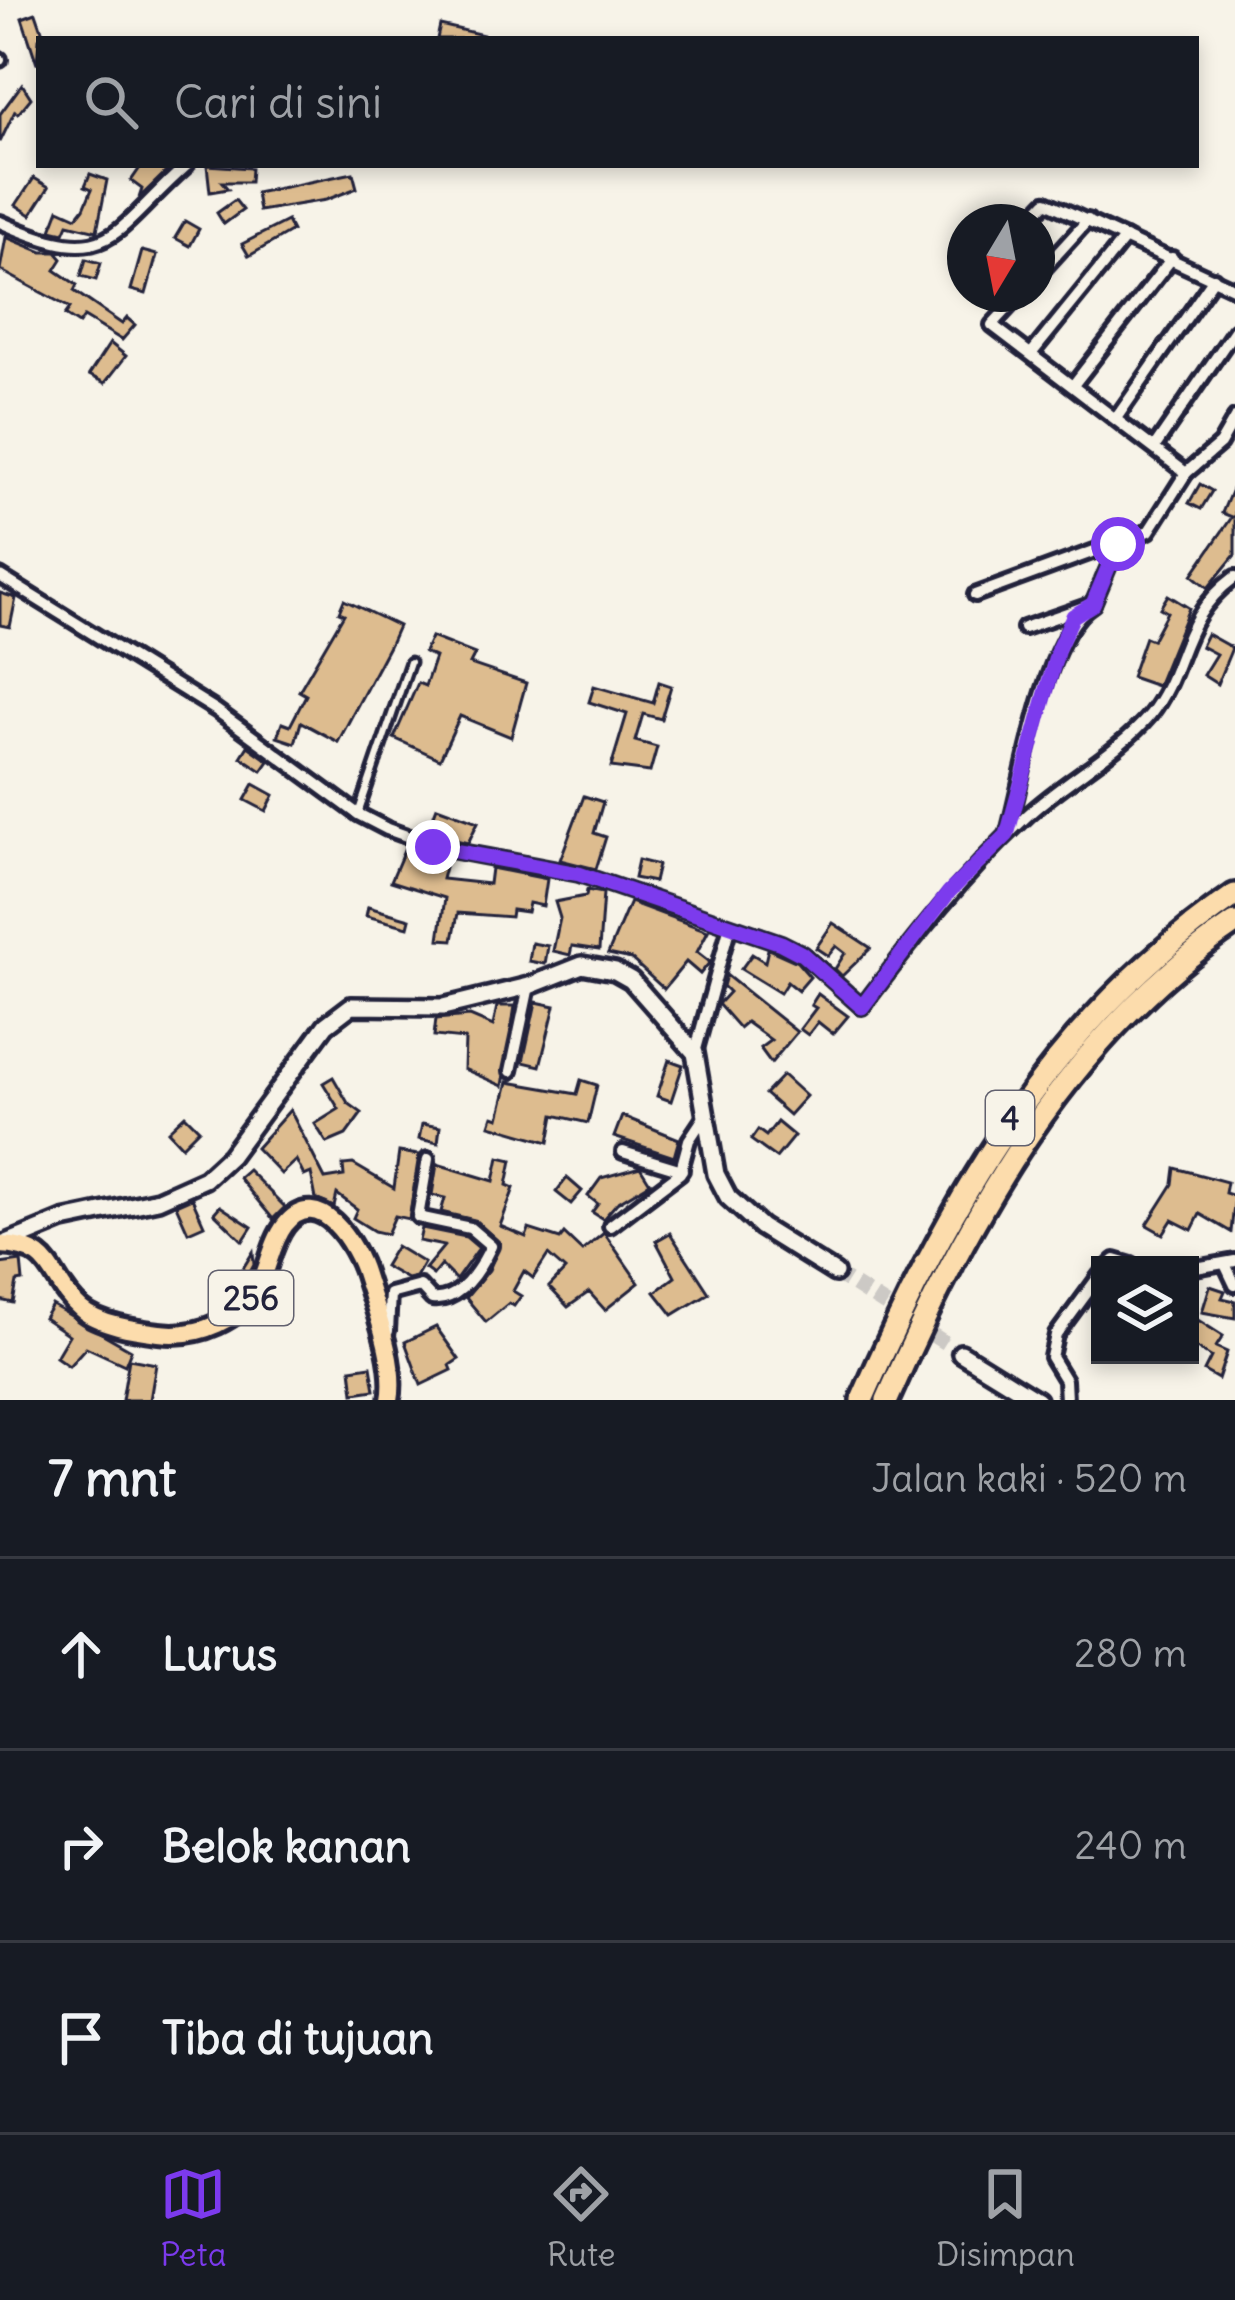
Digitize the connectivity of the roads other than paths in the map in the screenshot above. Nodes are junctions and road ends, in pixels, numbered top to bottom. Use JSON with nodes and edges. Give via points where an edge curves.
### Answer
{"nodes":[{"id":1,"x":185,"y":168,"type":"edge"},
{"id":2,"x":1055,"y":206,"type":"edge"},
{"id":3,"x":1088,"y":220,"type":"junction"},
{"id":4,"x":0,"y":222,"type":"edge"},
{"id":5,"x":1125,"y":238,"type":"junction"},
{"id":6,"x":1055,"y":256,"type":"edge"},
{"id":7,"x":1172,"y":258,"type":"junction"},
{"id":8,"x":1214,"y":278,"type":"junction"},
{"id":9,"x":1235,"y":289,"type":"edge"},
{"id":10,"x":1004,"y":312,"type":"edge"},
{"id":11,"x":1235,"y":331,"type":"edge"},
{"id":12,"x":1031,"y":353,"type":"junction"},
{"id":13,"x":1074,"y":384,"type":"junction"},
{"id":14,"x":1117,"y":417,"type":"junction"},
{"id":15,"x":1235,"y":418,"type":"edge"},
{"id":16,"x":1154,"y":448,"type":"junction"},
{"id":17,"x":1186,"y":473,"type":"junction"},
{"id":18,"x":1118,"y":544,"type":"junction"},
{"id":19,"x":0,"y":576,"type":"edge"},
{"id":20,"x":1235,"y":577,"type":"edge"},
{"id":21,"x":975,"y":595,"type":"dead end"},
{"id":22,"x":1093,"y":604,"type":"junction"},
{"id":23,"x":1024,"y":628,"type":"dead end"},
{"id":24,"x":410,"y":662,"type":"dead end"},
{"id":25,"x":358,"y":814,"type":"junction"},
{"id":26,"x":1007,"y":835,"type":"junction"},
{"id":27,"x":1235,"y":895,"type":"edge"},
{"id":28,"x":1235,"y":923,"type":"edge"},
{"id":29,"x":729,"y":929,"type":"junction"},
{"id":30,"x":529,"y":986,"type":"junction"},
{"id":31,"x":695,"y":1053,"type":"junction"},
{"id":32,"x":512,"y":1071,"type":"dead end"},
{"id":33,"x":706,"y":1117,"type":"junction"},
{"id":34,"x":623,"y":1152,"type":"dead end"},
{"id":35,"x":428,"y":1159,"type":"dead end"},
{"id":36,"x":682,"y":1170,"type":"junction"},
{"id":37,"x":63,"y":1220,"type":"junction"},
{"id":38,"x":610,"y":1226,"type":"dead end"},
{"id":39,"x":1,"y":1245,"type":"edge"},
{"id":40,"x":41,"y":1255,"type":"junction"},
{"id":41,"x":1230,"y":1262,"type":"edge"},
{"id":42,"x":1199,"y":1267,"type":"edge"},
{"id":43,"x":835,"y":1273,"type":"tunnel mouth"},
{"id":44,"x":1235,"y":1285,"type":"edge"},
{"id":45,"x":1091,"y":1287,"type":"edge"},
{"id":46,"x":962,"y":1353,"type":"tunnel mouth"},
{"id":47,"x":385,"y":1358,"type":"junction"},
{"id":48,"x":390,"y":1400,"type":"edge"},
{"id":49,"x":862,"y":1400,"type":"edge"},
{"id":50,"x":887,"y":1400,"type":"edge"},
{"id":51,"x":1037,"y":1400,"type":"edge"},
{"id":52,"x":1066,"y":1400,"type":"edge"}],
"edges":[{"from":1,"to":4,"type":"street","via":[[88,248]]},
{"from":2,"to":3,"type":"street"},
{"from":3,"to":5,"type":"street"},
{"from":3,"to":6,"type":"street"},
{"from":5,"to":7,"type":"street"},
{"from":5,"to":12,"type":"street"},
{"from":7,"to":8,"type":"street"},
{"from":7,"to":13,"type":"street"},
{"from":8,"to":9,"type":"street"},
{"from":8,"to":14,"type":"street"},
{"from":10,"to":12,"type":"street","via":[[992,325]]},
{"from":11,"to":16,"type":"street"},
{"from":12,"to":13,"type":"street"},
{"from":13,"to":14,"type":"street"},
{"from":14,"to":16,"type":"street"},
{"from":15,"to":17,"type":"street"},
{"from":16,"to":17,"type":"street"},
{"from":17,"to":18,"type":"street","via":[[1149,531]]},
{"from":18,"to":21,"type":"street"},
{"from":18,"to":22,"type":"street"},
{"from":19,"to":25,"type":"street","via":[[216,710]]},
{"from":20,"to":26,"type":"street","via":[[1188,629],[1148,716]]},
{"from":22,"to":23,"type":"street"},
{"from":22,"to":26,"type":"street","via":[[1073,616],[1058,649]]},
{"from":24,"to":25,"type":"lane"},
{"from":25,"to":29,"type":"street","via":[[433,847],[579,874]]},
{"from":26,"to":29,"type":"street","via":[[949,892],[862,1007],[802,954]]},
{"from":27,"to":49,"type":"highway","number":"4","via":[[1094,1012],[1026,1094],[908,1293]]},
{"from":28,"to":50,"type":"highway","number":"4","via":[[1111,1028],[1045,1108],[929,1303]]},
{"from":29,"to":31,"type":"street"},
{"from":30,"to":31,"type":"main road","via":[[582,965],[615,970]]},
{"from":30,"to":32,"type":"street"},
{"from":30,"to":37,"type":"main road","via":[[422,1010],[362,1004],[340,1011],[205,1179],[158,1200]]},
{"from":31,"to":33,"type":"main road"},
{"from":33,"to":36,"type":"street"},
{"from":33,"to":43,"type":"main road","via":[[728,1197]]},
{"from":34,"to":36,"type":"street"},
{"from":35,"to":47,"type":"street","via":[[418,1217],[470,1228],[491,1246],[476,1275],[445,1299],[419,1286],[389,1295]]},
{"from":36,"to":38,"type":"street"},
{"from":37,"to":39,"type":"main road"},
{"from":37,"to":40,"type":"main road"},
{"from":39,"to":40,"type":"main road"},
{"from":40,"to":47,"type":"main road","number":"256","via":[[88,1314],[160,1333],[194,1331],[248,1303],[294,1217],[324,1215],[354,1245]]},
{"from":41,"to":42,"type":"street"},
{"from":41,"to":44,"type":"street"},
{"from":45,"to":52,"type":"street","via":[[1056,1335],[1051,1357]]},
{"from":46,"to":51,"type":"main road"},
{"from":47,"to":48,"type":"main road","number":"256"}]}
